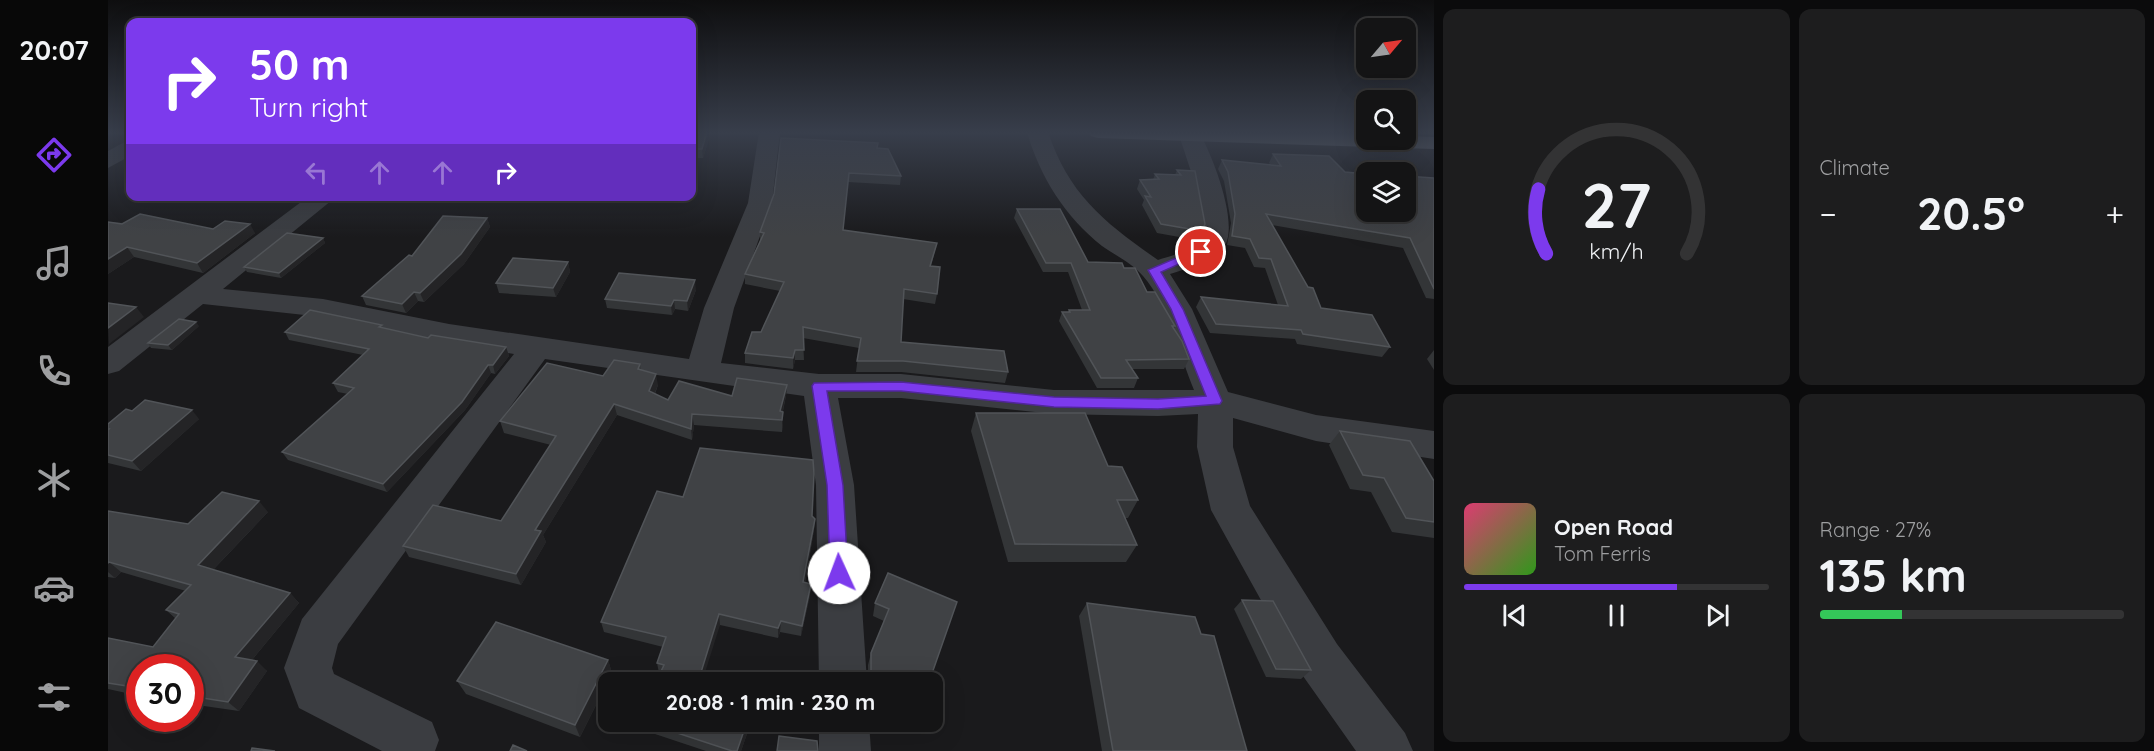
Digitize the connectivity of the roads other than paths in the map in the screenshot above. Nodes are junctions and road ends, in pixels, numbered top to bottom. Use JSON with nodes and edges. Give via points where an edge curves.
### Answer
{"nodes":[{"id":1,"x":765,"y":167,"type":"edge"},
{"id":2,"x":1052,"y":167,"type":"edge"},
{"id":3,"x":1201,"y":167,"type":"edge"},
{"id":4,"x":319,"y":201,"type":"edge"},
{"id":5,"x":1154,"y":270,"type":"junction"},
{"id":6,"x":197,"y":295,"type":"junction"},
{"id":7,"x":537,"y":347,"type":"junction"},
{"id":8,"x":108,"y":363,"type":"edge"},
{"id":9,"x":702,"y":372,"type":"junction"},
{"id":10,"x":819,"y":386,"type":"junction"},
{"id":11,"x":1215,"y":401,"type":"junction"},
{"id":12,"x":1434,"y":445,"type":"edge"},
{"id":13,"x":843,"y":672,"type":"edge"},
{"id":14,"x":844,"y":732,"type":"edge"},
{"id":15,"x":414,"y":740,"type":"dead end"},
{"id":16,"x":845,"y":751,"type":"edge"},
{"id":17,"x":1387,"y":751,"type":"edge"}],
"edges":[{"from":1,"to":9,"type":"street","via":[[760,203],[719,308]]},
{"from":2,"to":5,"type":"street","via":[[1068,198],[1109,238]]},
{"from":3,"to":5,"type":"street","via":[[1218,231],[1214,243]]},
{"from":4,"to":6,"type":"street"},
{"from":5,"to":11,"type":"street","via":[[1177,309]]},
{"from":6,"to":7,"type":"street","via":[[323,308]]},
{"from":6,"to":8,"type":"street"},
{"from":7,"to":9,"type":"street"},
{"from":7,"to":15,"type":"street","via":[[318,634],[308,668],[316,691]]},
{"from":9,"to":10,"type":"street"},
{"from":10,"to":11,"type":"street","via":[[901,386],[1054,402]]},
{"from":10,"to":13,"type":"street","via":[[835,485]]},
{"from":11,"to":12,"type":"street","via":[[1316,428]]},
{"from":11,"to":17,"type":"street","via":[[1215,447],[1231,510],[1320,660]]},
{"from":14,"to":16,"type":"street"}]}
